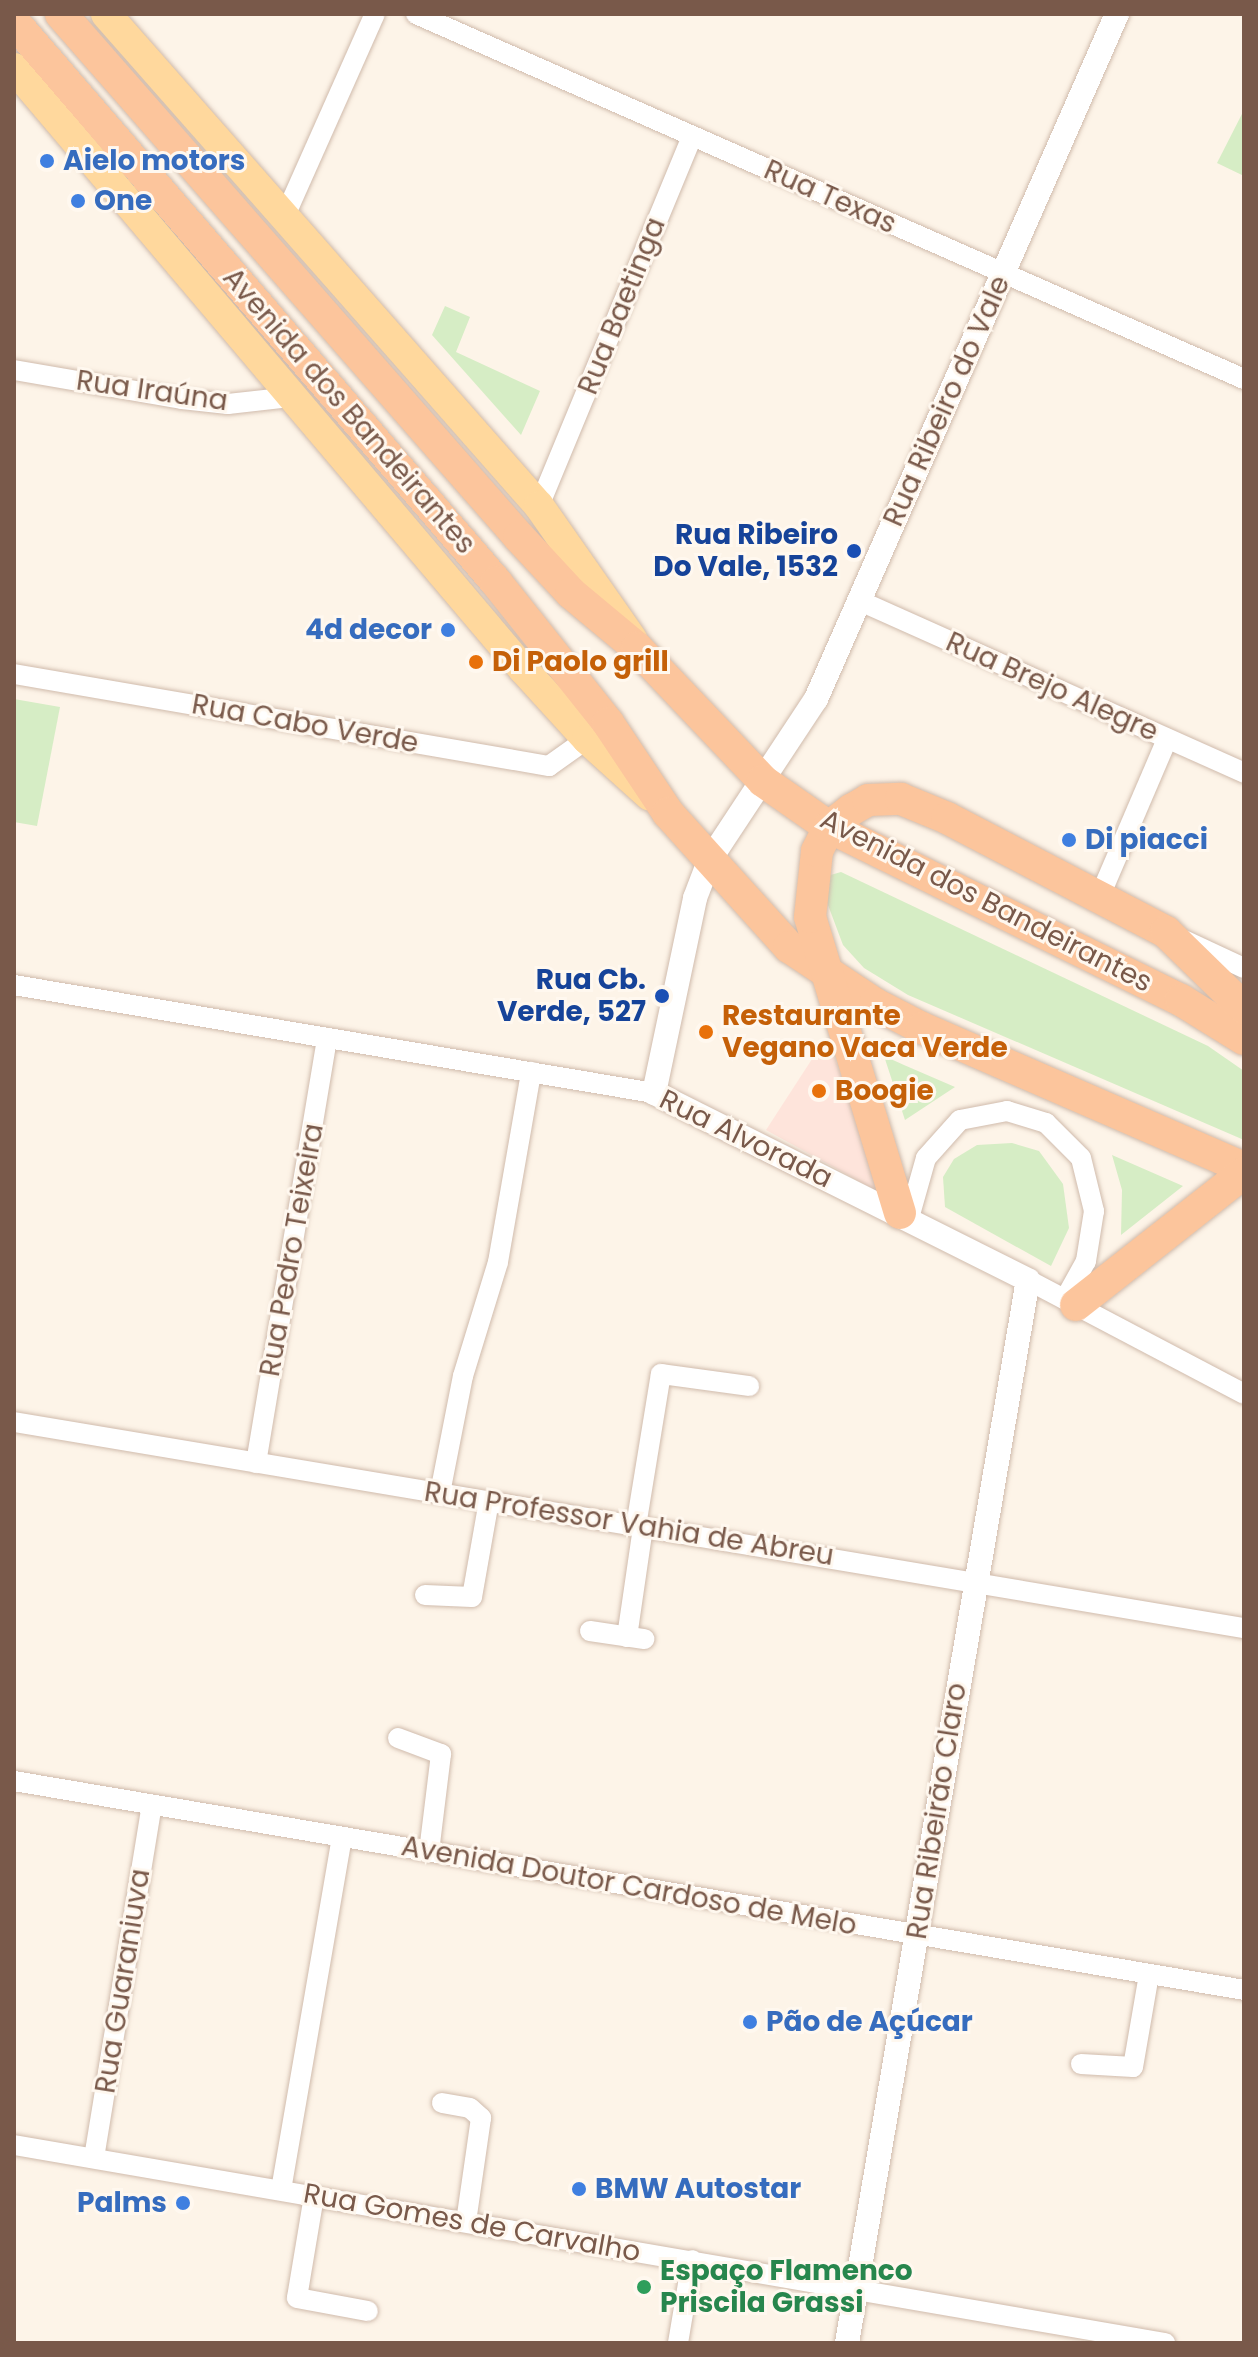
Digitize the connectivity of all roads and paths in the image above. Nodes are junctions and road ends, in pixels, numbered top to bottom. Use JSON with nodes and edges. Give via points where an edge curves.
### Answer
{"nodes":[{"id":1,"x":61,"y":14,"type":"edge"},
{"id":2,"x":106,"y":14,"type":"edge"},
{"id":3,"x":375,"y":14,"type":"edge"},
{"id":4,"x":416,"y":14,"type":"edge"},
{"id":5,"x":1117,"y":14,"type":"edge"},
{"id":6,"x":14,"y":22,"type":"edge"},
{"id":7,"x":14,"y":68,"type":"edge"},
{"id":8,"x":692,"y":136,"type":"junction"},
{"id":9,"x":284,"y":218,"type":"junction"},
{"id":10,"x":1003,"y":273,"type":"junction"},
{"id":11,"x":14,"y":370,"type":"edge"},
{"id":12,"x":1244,"y":379,"type":"edge"},
{"id":13,"x":290,"y":397,"type":"junction"},
{"id":14,"x":532,"y":498,"type":"junction"},
{"id":15,"x":860,"y":601,"type":"junction"},
{"id":16,"x":637,"y":648,"type":"junction"},
{"id":17,"x":14,"y":674,"type":"edge"},
{"id":18,"x":587,"y":739,"type":"junction"},
{"id":19,"x":1167,"y":739,"type":"junction"},
{"id":20,"x":1244,"y":773,"type":"edge"},
{"id":21,"x":763,"y":781,"type":"junction"},
{"id":22,"x":668,"y":813,"type":"junction"},
{"id":23,"x":829,"y":827,"type":"junction"},
{"id":24,"x":709,"y":861,"type":"junction"},
{"id":25,"x":1099,"y":898,"type":"junction"},
{"id":26,"x":1166,"y":932,"type":"junction"},
{"id":27,"x":1244,"y":968,"type":"edge"},
{"id":28,"x":826,"y":974,"type":"junction"},
{"id":29,"x":14,"y":985,"type":"edge"},
{"id":30,"x":1244,"y":1008,"type":"edge"},
{"id":31,"x":327,"y":1038,"type":"junction"},
{"id":32,"x":1244,"y":1039,"type":"edge"},
{"id":33,"x":531,"y":1072,"type":"junction"},
{"id":34,"x":654,"y":1093,"type":"junction"},
{"id":35,"x":1244,"y":1171,"type":"edge"},
{"id":36,"x":904,"y":1215,"type":"junction"},
{"id":37,"x":1028,"y":1280,"type":"junction"},
{"id":38,"x":1071,"y":1302,"type":"junction"},
{"id":39,"x":749,"y":1386,"type":"dead end"},
{"id":40,"x":1244,"y":1394,"type":"edge"},
{"id":41,"x":14,"y":1422,"type":"edge"},
{"id":42,"x":256,"y":1463,"type":"junction"},
{"id":43,"x":440,"y":1493,"type":"junction"},
{"id":44,"x":489,"y":1501,"type":"junction"},
{"id":45,"x":640,"y":1526,"type":"junction"},
{"id":46,"x":974,"y":1582,"type":"junction"},
{"id":47,"x":425,"y":1595,"type":"dead end"},
{"id":48,"x":1244,"y":1628,"type":"edge"},
{"id":49,"x":590,"y":1631,"type":"dead end"},
{"id":50,"x":398,"y":1738,"type":"dead end"},
{"id":51,"x":14,"y":1781,"type":"edge"},
{"id":52,"x":152,"y":1805,"type":"junction"},
{"id":53,"x":342,"y":1837,"type":"junction"},
{"id":54,"x":429,"y":1852,"type":"junction"},
{"id":55,"x":916,"y":1934,"type":"junction"},
{"id":56,"x":1149,"y":1974,"type":"junction"},
{"id":57,"x":1244,"y":1990,"type":"edge"},
{"id":58,"x":1081,"y":2064,"type":"dead end"},
{"id":59,"x":442,"y":2103,"type":"dead end"},
{"id":60,"x":14,"y":2145,"type":"edge"},
{"id":61,"x":94,"y":2158,"type":"junction"},
{"id":62,"x":281,"y":2190,"type":"junction"},
{"id":63,"x":314,"y":2196,"type":"junction"},
{"id":64,"x":466,"y":2222,"type":"junction"},
{"id":65,"x":692,"y":2260,"type":"junction"},
{"id":66,"x":856,"y":2287,"type":"junction"},
{"id":67,"x":368,"y":2311,"type":"dead end"},
{"id":68,"x":678,"y":2343,"type":"edge"},
{"id":69,"x":847,"y":2343,"type":"edge"},
{"id":70,"x":1165,"y":2343,"type":"edge"}],
"edges":[{"from":1,"to":16,"type":"highway","name":"Avenida dos Bandeirantes","via":[[509,526],[571,593]]},
{"from":2,"to":9,"type":"main road","name":"Avenida dos Bandeirantes"},
{"from":3,"to":9,"type":"street"},
{"from":4,"to":8,"type":"street","name":"Rua Texas"},
{"from":5,"to":10,"type":"street","name":"Rua Ribeiro do Vale"},
{"from":6,"to":22,"type":"highway","name":"Avenida dos Bandeirantes","via":[[496,582],[608,723]]},
{"from":7,"to":13,"type":"main road","name":"Avenida dos Bandeirantes"},
{"from":8,"to":10,"type":"street","name":"Rua Texas"},
{"from":8,"to":14,"type":"street","name":"Rua Baetinga","via":[[552,476]]},
{"from":9,"to":14,"type":"main road","name":"Avenida dos Bandeirantes"},
{"from":10,"to":12,"type":"street","name":"Rua Texas"},
{"from":10,"to":15,"type":"street","name":"Rua Ribeiro do Vale"},
{"from":11,"to":13,"type":"street","name":"Rua Iraúna","via":[[228,404]]},
{"from":13,"to":18,"type":"main road","name":"Avenida dos Bandeirantes"},
{"from":14,"to":16,"type":"main road","name":"Avenida dos Bandeirantes","via":[[584,563]]},
{"from":15,"to":19,"type":"street","name":"Rua Brejo Alegre"},
{"from":15,"to":21,"type":"street","name":"Rua Ribeiro do Vale","via":[[816,699]]},
{"from":16,"to":21,"type":"highway","name":"Avenida dos Bandeirantes"},
{"from":17,"to":18,"type":"street","name":"Rua Cabo Verde","via":[[549,766]]},
{"from":18,"to":22,"type":"main road","name":"Avenida dos Bandeirantes"},
{"from":19,"to":20,"type":"street","name":"Rua Brejo Alegre"},
{"from":19,"to":25,"type":"street"},
{"from":21,"to":23,"type":"highway","name":"Avenida dos Bandeirantes"},
{"from":21,"to":24,"type":"street"},
{"from":22,"to":24,"type":"highway","name":"Avenida dos Bandeirantes"},
{"from":23,"to":25,"type":"highway","via":[[868,800],[901,799]]},
{"from":23,"to":28,"type":"highway","via":[[814,860],[809,890],[810,917]]},
{"from":23,"to":32,"type":"highway","name":"Avenida dos Bandeirantes","via":[[1167,993]]},
{"from":24,"to":28,"type":"highway","name":"Avenida dos Bandeirantes","via":[[789,947]]},
{"from":24,"to":34,"type":"street","via":[[695,898]]},
{"from":25,"to":26,"type":"highway"},
{"from":26,"to":27,"type":"street"},
{"from":26,"to":30,"type":"highway"},
{"from":28,"to":35,"type":"highway","name":"Avenida dos Bandeirantes","via":[[922,1028]]},
{"from":28,"to":36,"type":"highway"},
{"from":29,"to":31,"type":"street","name":"Rua Alvorada"},
{"from":31,"to":33,"type":"street","name":"Rua Alvorada"},
{"from":31,"to":42,"type":"street","name":"Rua Pedro Teixeira"},
{"from":33,"to":34,"type":"street","name":"Rua Alvorada"},
{"from":33,"to":43,"type":"street","via":[[498,1262],[463,1376]]},
{"from":34,"to":36,"type":"street","name":"Rua Alvorada"},
{"from":35,"to":38,"type":"highway"},
{"from":36,"to":37,"type":"street","name":"Rua Alvorada"},
{"from":36,"to":38,"type":"street","via":[[926,1158],[960,1120],[1007,1111],[1046,1123],[1081,1158],[1094,1211],[1090,1249]]},
{"from":37,"to":38,"type":"street","name":"Rua Alvorada"},
{"from":37,"to":46,"type":"street","name":"Rua Ribeirão Claro"},
{"from":38,"to":40,"type":"street","name":"Rua Alvorada"},
{"from":39,"to":45,"type":"street","via":[[661,1374]]},
{"from":41,"to":42,"type":"street","name":"Rua Professor Vahia de Abreu"},
{"from":42,"to":43,"type":"street","name":"Rua Professor Vahia de Abreu"},
{"from":43,"to":44,"type":"street","name":"Rua Professor Vahia de Abreu"},
{"from":44,"to":45,"type":"street","name":"Rua Professor Vahia de Abreu"},
{"from":44,"to":47,"type":"street","via":[[472,1597]]},
{"from":45,"to":46,"type":"street","name":"Rua Professor Vahia de Abreu"},
{"from":45,"to":49,"type":"street","via":[[636,1638]]},
{"from":46,"to":48,"type":"street","name":"Rua Professor Vahia de Abreu"},
{"from":46,"to":55,"type":"street","name":"Rua Ribeirão Claro"},
{"from":50,"to":54,"type":"street","via":[[440,1751]]},
{"from":51,"to":52,"type":"street","name":"Avenida Doutor Cardoso de Melo"},
{"from":52,"to":53,"type":"street","name":"Avenida Doutor Cardoso de Melo"},
{"from":52,"to":61,"type":"street","name":"Rua Guaraniuva"},
{"from":53,"to":54,"type":"street","name":"Avenida Doutor Cardoso de Melo"},
{"from":53,"to":62,"type":"street"},
{"from":54,"to":55,"type":"street","name":"Avenida Doutor Cardoso de Melo"},
{"from":55,"to":56,"type":"street","name":"Avenida Doutor Cardoso de Melo"},
{"from":55,"to":66,"type":"street","name":"Rua Ribeirão Claro"},
{"from":56,"to":57,"type":"street","name":"Avenida Doutor Cardoso de Melo"},
{"from":56,"to":58,"type":"street","via":[[1133,2067]]},
{"from":59,"to":64,"type":"street","via":[[470,2108],[481,2118]]},
{"from":60,"to":61,"type":"street","name":"Rua Gomes de Carvalho"},
{"from":61,"to":62,"type":"street","name":"Rua Gomes de Carvalho"},
{"from":62,"to":63,"type":"street","name":"Rua Gomes de Carvalho"},
{"from":63,"to":64,"type":"street","name":"Rua Gomes de Carvalho"},
{"from":63,"to":67,"type":"street","via":[[297,2298]]},
{"from":64,"to":65,"type":"street","name":"Rua Gomes de Carvalho"},
{"from":65,"to":66,"type":"street","name":"Rua Gomes de Carvalho"},
{"from":65,"to":68,"type":"street"},
{"from":66,"to":69,"type":"street","name":"Rua Ribeirão Claro"},
{"from":66,"to":70,"type":"street","name":"Rua Gomes de Carvalho"}]}
